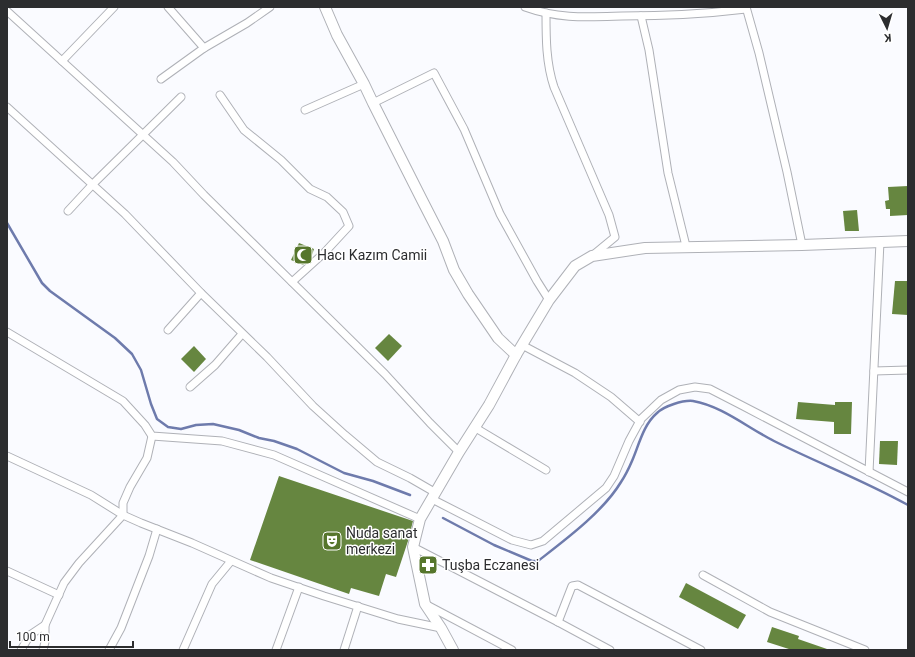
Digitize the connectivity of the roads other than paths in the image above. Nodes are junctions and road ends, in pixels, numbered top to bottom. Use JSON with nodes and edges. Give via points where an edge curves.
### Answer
{"nodes":[{"id":1,"x":114,"y":7,"type":"edge"},
{"id":2,"x":168,"y":7,"type":"edge"},
{"id":3,"x":270,"y":7,"type":"edge"},
{"id":4,"x":325,"y":7,"type":"edge"},
{"id":5,"x":525,"y":7,"type":"edge"},
{"id":6,"x":746,"y":8,"type":"edge"},
{"id":7,"x":7,"y":11,"type":"edge"},
{"id":8,"x":546,"y":13,"type":"junction"},
{"id":9,"x":641,"y":16,"type":"junction"},
{"id":10,"x":204,"y":48,"type":"junction"},
{"id":11,"x":62,"y":62,"type":"junction"},
{"id":12,"x":161,"y":79,"type":"dead end"},
{"id":13,"x":364,"y":84,"type":"junction"},
{"id":14,"x":220,"y":95,"type":"dead end"},
{"id":15,"x":181,"y":97,"type":"dead end"},
{"id":16,"x":372,"y":103,"type":"junction"},
{"id":17,"x":7,"y":107,"type":"edge"},
{"id":18,"x":305,"y":110,"type":"dead end"},
{"id":19,"x":143,"y":135,"type":"junction"},
{"id":20,"x":93,"y":184,"type":"junction"},
{"id":21,"x":68,"y":211,"type":"dead end"},
{"id":22,"x":908,"y":241,"type":"edge"},
{"id":23,"x":880,"y":242,"type":"junction"},
{"id":24,"x":802,"y":245,"type":"junction"},
{"id":25,"x":686,"y":246,"type":"junction"},
{"id":26,"x":592,"y":256,"type":"junction"},
{"id":27,"x":292,"y":282,"type":"junction"},
{"id":28,"x":201,"y":293,"type":"junction"},
{"id":29,"x":549,"y":300,"type":"junction"},
{"id":30,"x":168,"y":330,"type":"dead end"},
{"id":31,"x":7,"y":332,"type":"edge"},
{"id":32,"x":242,"y":334,"type":"junction"},
{"id":33,"x":522,"y":345,"type":"junction"},
{"id":34,"x":516,"y":354,"type":"junction"},
{"id":35,"x":908,"y":370,"type":"edge"},
{"id":36,"x":874,"y":371,"type":"junction"},
{"id":37,"x":190,"y":387,"type":"dead end"},
{"id":38,"x":640,"y":422,"type":"junction"},
{"id":39,"x":474,"y":427,"type":"junction"},
{"id":40,"x":152,"y":436,"type":"junction"},
{"id":41,"x":459,"y":452,"type":"junction"},
{"id":42,"x":7,"y":456,"type":"edge"},
{"id":43,"x":546,"y":470,"type":"dead end"},
{"id":44,"x":869,"y":472,"type":"junction"},
{"id":45,"x":908,"y":492,"type":"edge"},
{"id":46,"x":434,"y":496,"type":"junction"},
{"id":47,"x":123,"y":515,"type":"junction"},
{"id":48,"x":420,"y":519,"type":"junction"},
{"id":49,"x":157,"y":529,"type":"junction"},
{"id":50,"x":413,"y":547,"type":"junction"},
{"id":51,"x":231,"y":561,"type":"junction"},
{"id":52,"x":7,"y":571,"type":"edge"},
{"id":53,"x":704,"y":575,"type":"dead end"},
{"id":54,"x":299,"y":587,"type":"junction"},
{"id":55,"x":58,"y":595,"type":"junction"},
{"id":56,"x":425,"y":604,"type":"junction"},
{"id":57,"x":358,"y":606,"type":"junction"},
{"id":58,"x":558,"y":622,"type":"junction"},
{"id":59,"x":45,"y":625,"type":"junction"},
{"id":60,"x":441,"y":628,"type":"junction"},
{"id":61,"x":21,"y":650,"type":"edge"},
{"id":62,"x":44,"y":650,"type":"edge"},
{"id":63,"x":109,"y":650,"type":"edge"},
{"id":64,"x":183,"y":650,"type":"edge"},
{"id":65,"x":276,"y":650,"type":"edge"},
{"id":66,"x":344,"y":650,"type":"edge"},
{"id":67,"x":453,"y":650,"type":"edge"},
{"id":68,"x":512,"y":650,"type":"edge"},
{"id":69,"x":610,"y":650,"type":"edge"},
{"id":70,"x":701,"y":650,"type":"edge"},
{"id":71,"x":865,"y":650,"type":"edge"}],
"edges":[{"from":1,"to":11,"type":"street"},
{"from":2,"to":10,"type":"street"},
{"from":3,"to":10,"type":"street"},
{"from":4,"to":13,"type":"street"},
{"from":5,"to":8,"type":"street"},
{"from":6,"to":9,"type":"street","via":[[708,14]]},
{"from":6,"to":24,"type":"street","via":[[759,53]]},
{"from":7,"to":11,"type":"street"},
{"from":8,"to":9,"type":"street","via":[[556,16]]},
{"from":8,"to":26,"type":"street","via":[[548,60],[552,80],[609,215],[615,237]]},
{"from":9,"to":25,"type":"street","via":[[649,50],[668,173]]},
{"from":10,"to":12,"type":"street"},
{"from":11,"to":19,"type":"street"},
{"from":13,"to":16,"type":"street"},
{"from":13,"to":18,"type":"street"},
{"from":14,"to":27,"type":"street","via":[[244,130],[281,160],[310,189],[327,197],[343,212],[349,226]]},
{"from":15,"to":19,"type":"street"},
{"from":16,"to":29,"type":"street","via":[[434,73],[464,129],[500,214]]},
{"from":16,"to":34,"type":"street","via":[[434,222],[454,270],[498,338]]},
{"from":17,"to":20,"type":"street"},
{"from":19,"to":20,"type":"street"},
{"from":19,"to":27,"type":"street"},
{"from":20,"to":21,"type":"street"},
{"from":20,"to":28,"type":"street"},
{"from":22,"to":23,"type":"street"},
{"from":23,"to":24,"type":"street"},
{"from":23,"to":36,"type":"street"},
{"from":24,"to":25,"type":"street"},
{"from":25,"to":26,"type":"street","via":[[645,248]]},
{"from":26,"to":29,"type":"street","via":[[576,266]]},
{"from":27,"to":41,"type":"street"},
{"from":28,"to":30,"type":"street"},
{"from":28,"to":32,"type":"street"},
{"from":29,"to":33,"type":"street"},
{"from":31,"to":40,"type":"street","via":[[123,401]]},
{"from":32,"to":37,"type":"street","via":[[215,365]]},
{"from":32,"to":46,"type":"street","via":[[313,406],[377,462],[410,478]]},
{"from":33,"to":34,"type":"street"},
{"from":33,"to":38,"type":"street","via":[[575,373]]},
{"from":34,"to":39,"type":"street","via":[[489,405]]},
{"from":35,"to":36,"type":"street"},
{"from":36,"to":44,"type":"street"},
{"from":38,"to":44,"type":"street","via":[[661,400],[679,390],[695,387],[710,389]]},
{"from":38,"to":46,"type":"street","via":[[606,488],[537,544],[512,540]]},
{"from":39,"to":41,"type":"street"},
{"from":39,"to":43,"type":"street"},
{"from":40,"to":47,"type":"street","via":[[146,458],[123,503]]},
{"from":40,"to":48,"type":"street","via":[[222,441],[274,455]]},
{"from":41,"to":46,"type":"street"},
{"from":42,"to":47,"type":"street","via":[[91,495]]},
{"from":44,"to":45,"type":"street"},
{"from":46,"to":48,"type":"street"},
{"from":47,"to":49,"type":"street"},
{"from":47,"to":55,"type":"street","via":[[79,563]]},
{"from":48,"to":50,"type":"street"},
{"from":49,"to":51,"type":"street"},
{"from":49,"to":63,"type":"street","via":[[121,628]]},
{"from":50,"to":56,"type":"street"},
{"from":50,"to":58,"type":"street"},
{"from":51,"to":54,"type":"street"},
{"from":51,"to":64,"type":"street","via":[[212,584]]},
{"from":52,"to":55,"type":"street"},
{"from":53,"to":71,"type":"street","via":[[770,612]]},
{"from":54,"to":57,"type":"street"},
{"from":54,"to":65,"type":"street"},
{"from":55,"to":59,"type":"street"},
{"from":56,"to":60,"type":"street"},
{"from":56,"to":68,"type":"street"},
{"from":57,"to":60,"type":"street","via":[[398,619]]},
{"from":57,"to":66,"type":"street"},
{"from":58,"to":69,"type":"street"},
{"from":58,"to":70,"type":"street","via":[[572,586],[578,585]]},
{"from":59,"to":61,"type":"street","via":[[30,635]]},
{"from":59,"to":62,"type":"street"},
{"from":60,"to":67,"type":"street"}]}
